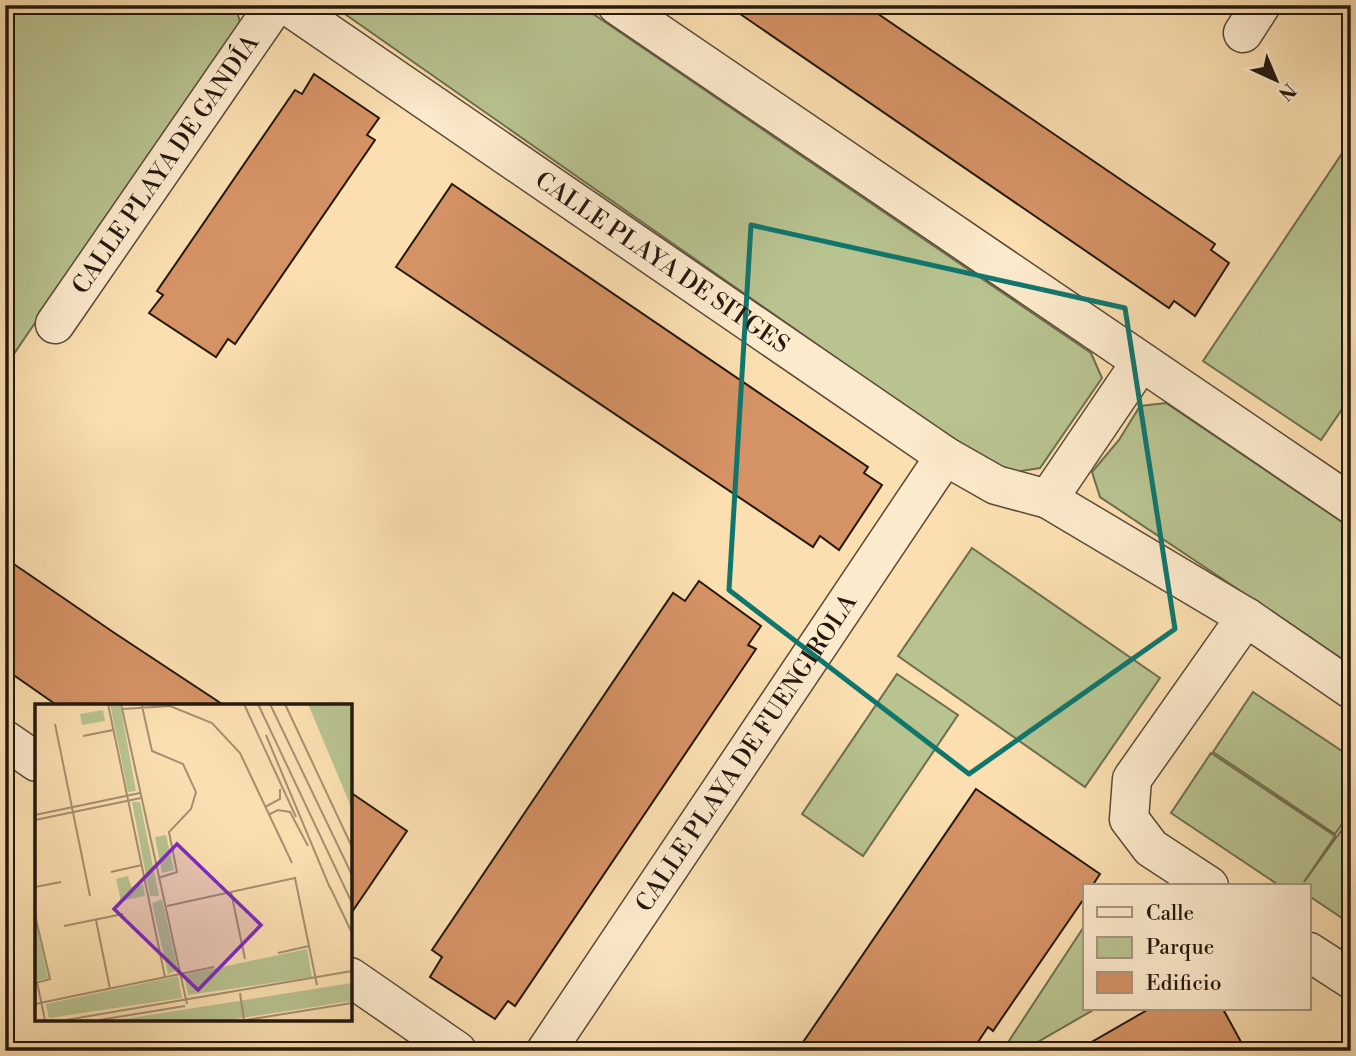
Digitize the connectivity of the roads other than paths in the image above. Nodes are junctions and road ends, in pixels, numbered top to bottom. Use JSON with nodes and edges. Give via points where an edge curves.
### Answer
{"nodes":[{"id":1,"x":275,"y":5,"type":"edge"},
{"id":2,"x":287,"y":5,"type":"edge"},
{"id":3,"x":617,"y":5,"type":"edge"},
{"id":4,"x":55,"y":324,"type":"dead end"},
{"id":5,"x":1141,"y":362,"type":"junction"},
{"id":6,"x":945,"y":456,"type":"junction"},
{"id":7,"x":1048,"y":499,"type":"junction"},
{"id":8,"x":1351,"y":504,"type":"edge"},
{"id":9,"x":1246,"y":617,"type":"junction"},
{"id":10,"x":1351,"y":688,"type":"edge"},
{"id":11,"x":5,"y":740,"type":"edge"},
{"id":12,"x":35,"y":761,"type":"edge"},
{"id":13,"x":1206,"y":884,"type":"edge"},
{"id":14,"x":1310,"y":953,"type":"edge"},
{"id":15,"x":352,"y":979,"type":"edge"},
{"id":16,"x":1351,"y":979,"type":"edge"},
{"id":17,"x":457,"y":1051,"type":"edge"},
{"id":18,"x":546,"y":1051,"type":"edge"}],
"edges":[{"from":1,"to":4,"type":"street","name":"CALLE PLAYA DE GANDÍA"},
{"from":2,"to":6,"type":"street","name":"CALLE PLAYA DE SITGES"},
{"from":3,"to":5,"type":"street"},
{"from":5,"to":7,"type":"street"},
{"from":5,"to":8,"type":"street"},
{"from":6,"to":7,"type":"street","name":"CALLE PLAYA DE SITGES","via":[[996,485]]},
{"from":6,"to":18,"type":"street","name":"CALLE PLAYA DE FUENGIROLA"},
{"from":7,"to":9,"type":"street","name":"CALLE PLAYA DE SITGES"},
{"from":9,"to":10,"type":"street","name":"CALLE PLAYA DE SITGES"},
{"from":9,"to":13,"type":"street","via":[[1132,779],[1129,819],[1151,848]]},
{"from":11,"to":12,"type":"street"},
{"from":14,"to":16,"type":"street"},
{"from":15,"to":17,"type":"street"}]}
